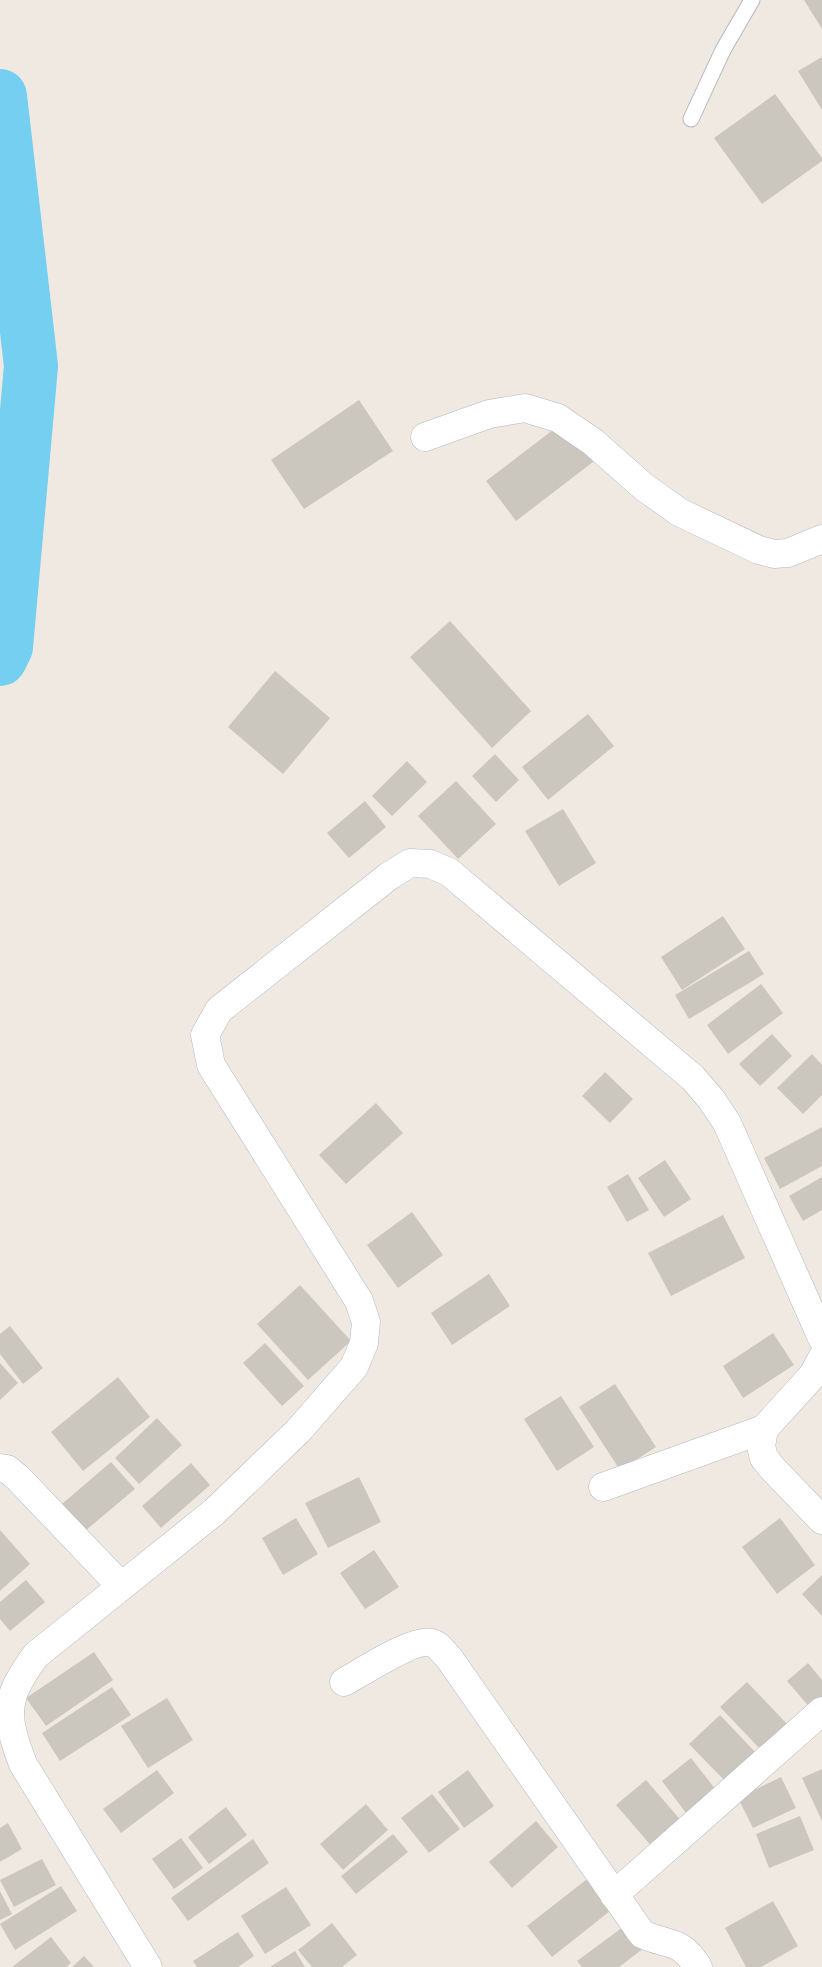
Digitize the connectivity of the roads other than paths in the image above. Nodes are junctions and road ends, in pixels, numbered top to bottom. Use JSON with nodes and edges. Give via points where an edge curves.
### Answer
{"nodes":[{"id":1,"x":752,"y":0,"type":"edge"},
{"id":2,"x":692,"y":119,"type":"dead end"},
{"id":3,"x":425,"y":437,"type":"dead end"},
{"id":4,"x":822,"y":539,"type":"edge"},
{"id":5,"x":822,"y":1338,"type":"edge"},
{"id":6,"x":822,"y":1358,"type":"edge"},
{"id":7,"x":764,"y":1429,"type":"junction"},
{"id":8,"x":0,"y":1468,"type":"edge"},
{"id":9,"x":603,"y":1487,"type":"dead end"},
{"id":10,"x":822,"y":1520,"type":"edge"},
{"id":11,"x":121,"y":1586,"type":"junction"},
{"id":12,"x":344,"y":1682,"type":"dead end"},
{"id":13,"x":822,"y":1711,"type":"edge"},
{"id":14,"x":614,"y":1895,"type":"junction"},
{"id":15,"x":148,"y":1967,"type":"edge"},
{"id":16,"x":698,"y":1967,"type":"edge"}],
"edges":[{"from":1,"to":2,"type":"lane","via":[[723,50]]},
{"from":3,"to":4,"type":"street","via":[[489,414],[525,408],[558,418],[593,442],[644,487],[679,512],[759,550],[788,553]]},
{"from":5,"to":11,"type":"street","via":[[727,1123],[693,1078],[449,872],[430,864],[410,863],[218,1010],[205,1035],[211,1064],[359,1301],[366,1322],[364,1343],[354,1367],[298,1431],[214,1512]]},
{"from":6,"to":7,"type":"street","via":[[813,1375]]},
{"from":7,"to":9,"type":"street"},
{"from":7,"to":10,"type":"street","via":[[761,1446],[764,1458]]},
{"from":8,"to":11,"type":"street","via":[[7,1469],[18,1478]]},
{"from":11,"to":15,"type":"street","via":[[36,1655],[19,1678],[9,1704],[11,1734],[22,1764]]},
{"from":12,"to":14,"type":"street","via":[[408,1646],[421,1642],[436,1645],[449,1658]]},
{"from":13,"to":14,"type":"street"},
{"from":14,"to":16,"type":"street","via":[[642,1934],[679,1946],[692,1956]]}]}
